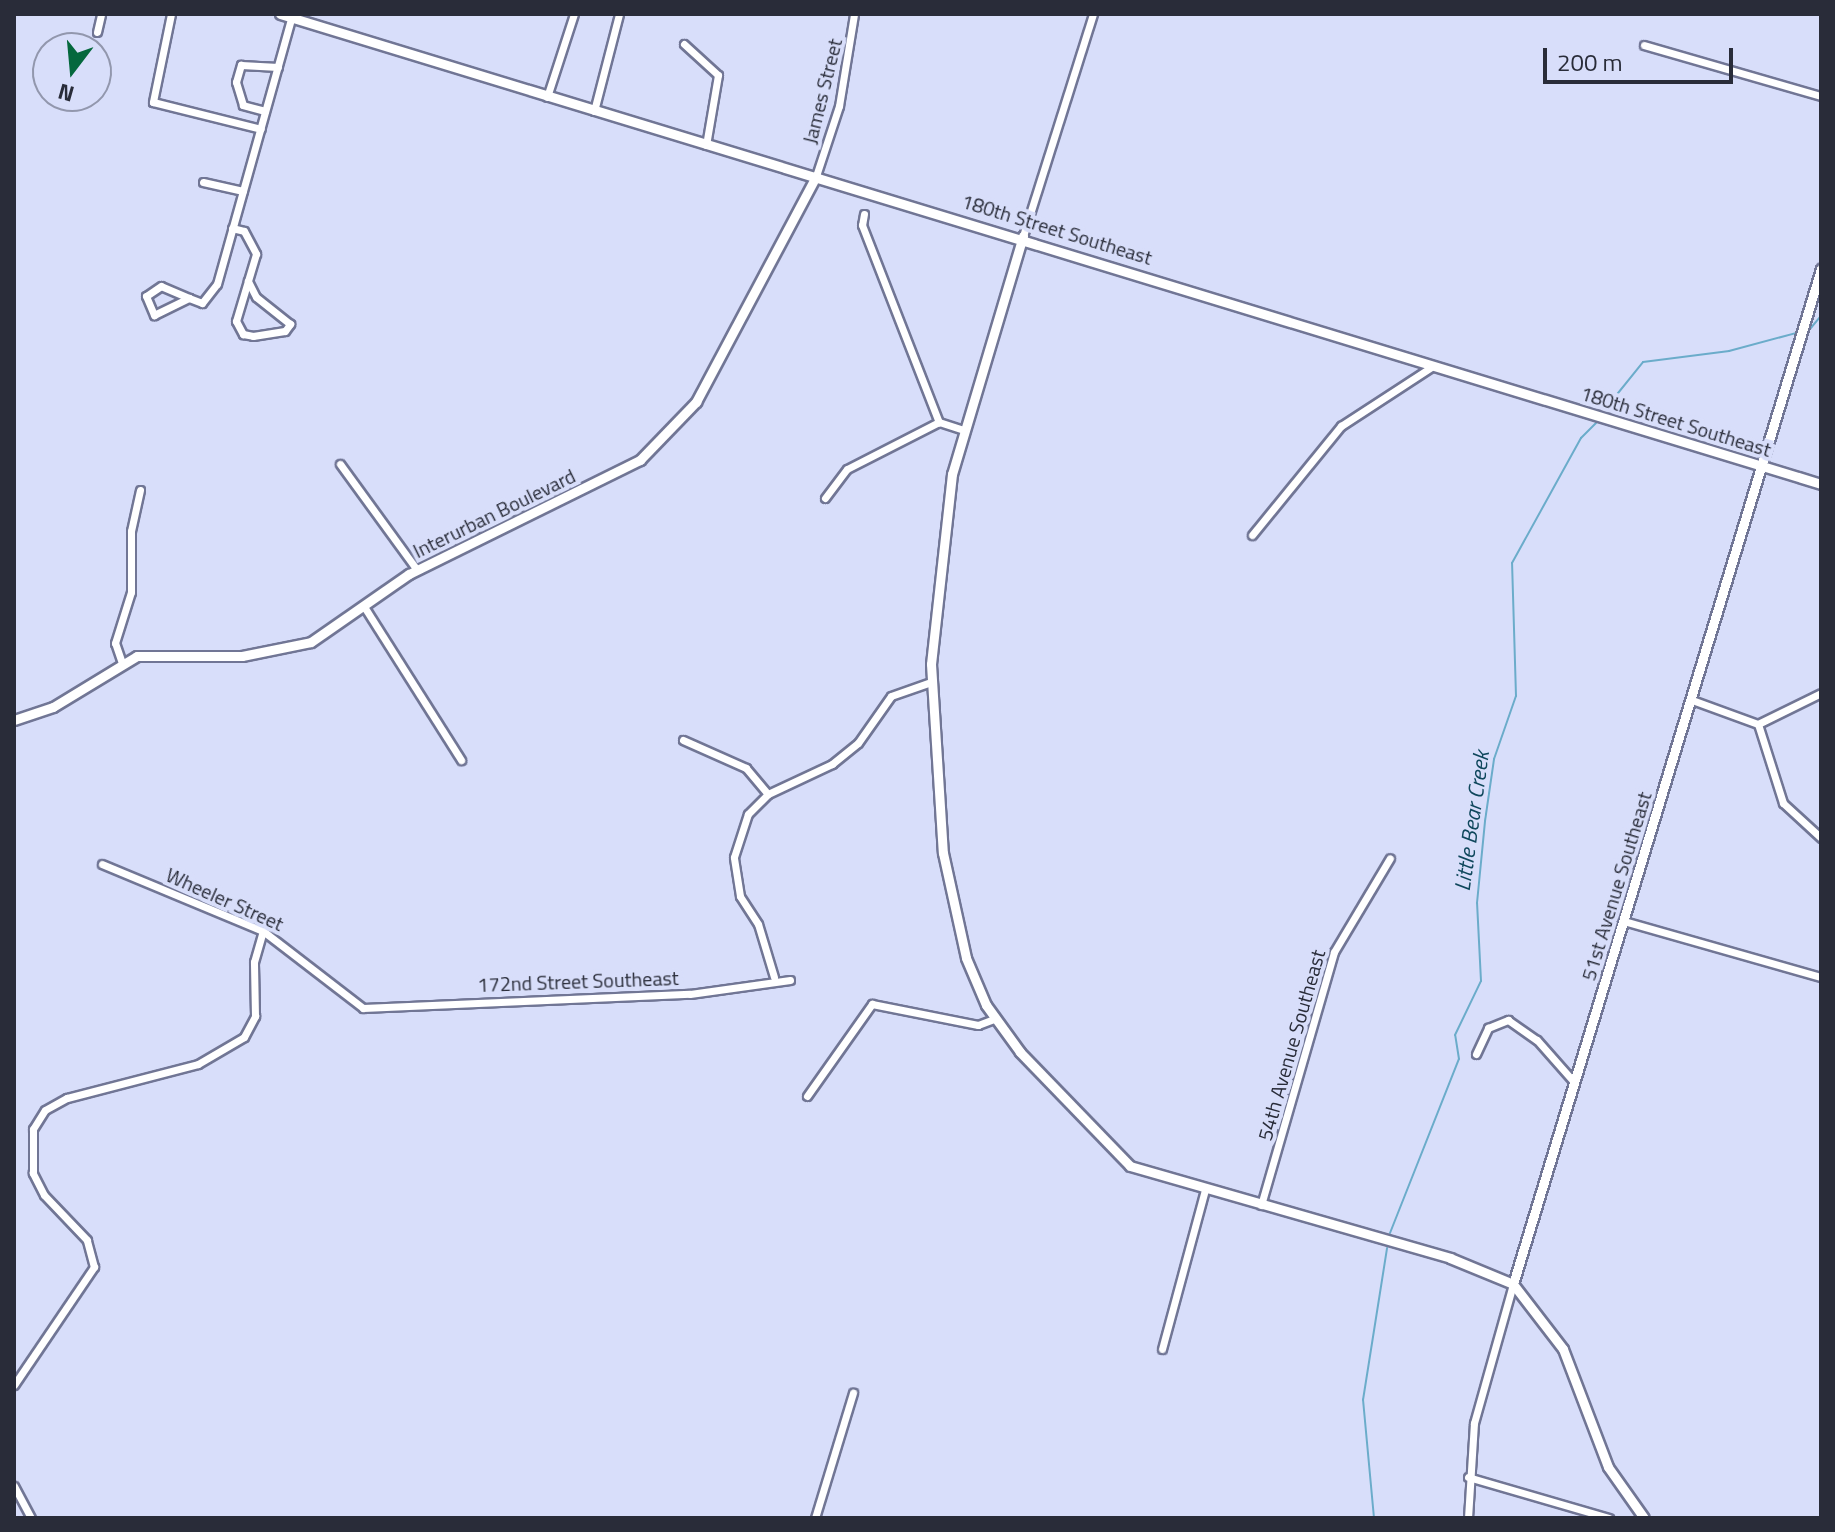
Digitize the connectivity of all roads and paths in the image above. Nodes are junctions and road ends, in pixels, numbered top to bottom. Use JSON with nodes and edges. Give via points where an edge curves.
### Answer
{"nodes":[{"id":1,"x":101,"y":14,"type":"edge"},
{"id":2,"x":171,"y":14,"type":"edge"},
{"id":3,"x":280,"y":14,"type":"edge"},
{"id":4,"x":574,"y":14,"type":"edge"},
{"id":5,"x":619,"y":14,"type":"edge"},
{"id":6,"x":854,"y":14,"type":"edge"},
{"id":7,"x":1093,"y":14,"type":"edge"},
{"id":8,"x":292,"y":16,"type":"edge"},
{"id":9,"x":97,"y":32,"type":"dead end"},
{"id":10,"x":684,"y":44,"type":"dead end"},
{"id":11,"x":1644,"y":45,"type":"dead end"},
{"id":12,"x":278,"y":67,"type":"junction"},
{"id":13,"x":1821,"y":96,"type":"edge"},
{"id":14,"x":547,"y":97,"type":"junction"},
{"id":15,"x":265,"y":111,"type":"junction"},
{"id":16,"x":594,"y":111,"type":"junction"},
{"id":17,"x":261,"y":129,"type":"junction"},
{"id":18,"x":706,"y":145,"type":"junction"},
{"id":19,"x":816,"y":176,"type":"junction"},
{"id":20,"x":203,"y":182,"type":"dead end"},
{"id":21,"x":243,"y":191,"type":"junction"},
{"id":22,"x":864,"y":214,"type":"dead end"},
{"id":23,"x":232,"y":228,"type":"junction"},
{"id":24,"x":1023,"y":236,"type":"junction"},
{"id":25,"x":1821,"y":269,"type":"edge"},
{"id":26,"x":248,"y":281,"type":"junction"},
{"id":27,"x":189,"y":298,"type":"junction"},
{"id":28,"x":1433,"y":366,"type":"junction"},
{"id":29,"x":939,"y":422,"type":"junction"},
{"id":30,"x":964,"y":430,"type":"junction"},
{"id":31,"x":340,"y":464,"type":"dead end"},
{"id":32,"x":1761,"y":466,"type":"junction"},
{"id":33,"x":1821,"y":484,"type":"edge"},
{"id":34,"x":140,"y":490,"type":"dead end"},
{"id":35,"x":825,"y":498,"type":"dead end"},
{"id":36,"x":1252,"y":535,"type":"dead end"},
{"id":37,"x":417,"y":570,"type":"junction"},
{"id":38,"x":365,"y":608,"type":"junction"},
{"id":39,"x":122,"y":663,"type":"junction"},
{"id":40,"x":931,"y":682,"type":"junction"},
{"id":41,"x":1821,"y":693,"type":"edge"},
{"id":42,"x":1692,"y":700,"type":"junction"},
{"id":43,"x":14,"y":720,"type":"edge"},
{"id":44,"x":1758,"y":724,"type":"junction"},
{"id":45,"x":683,"y":740,"type":"dead end"},
{"id":46,"x":461,"y":760,"type":"dead end"},
{"id":47,"x":768,"y":794,"type":"junction"},
{"id":48,"x":1821,"y":838,"type":"edge"},
{"id":49,"x":1390,"y":858,"type":"dead end"},
{"id":50,"x":102,"y":864,"type":"dead end"},
{"id":51,"x":1624,"y":921,"type":"junction"},
{"id":52,"x":263,"y":931,"type":"junction"},
{"id":53,"x":774,"y":977,"type":"junction"},
{"id":54,"x":1821,"y":977,"type":"edge"},
{"id":55,"x":790,"y":980,"type":"dead end"},
{"id":56,"x":363,"y":1008,"type":"joint"},
{"id":57,"x":994,"y":1019,"type":"junction"},
{"id":58,"x":1476,"y":1054,"type":"dead end"},
{"id":59,"x":1574,"y":1082,"type":"junction"},
{"id":60,"x":807,"y":1096,"type":"dead end"},
{"id":61,"x":1205,"y":1190,"type":"junction"},
{"id":62,"x":1261,"y":1205,"type":"junction"},
{"id":63,"x":1513,"y":1284,"type":"junction"},
{"id":64,"x":1162,"y":1349,"type":"dead end"},
{"id":65,"x":14,"y":1385,"type":"edge"},
{"id":66,"x":853,"y":1393,"type":"dead end"},
{"id":67,"x":1468,"y":1477,"type":"junction"},
{"id":68,"x":14,"y":1486,"type":"edge"},
{"id":69,"x":31,"y":1518,"type":"edge"},
{"id":70,"x":815,"y":1518,"type":"edge"},
{"id":71,"x":1468,"y":1518,"type":"edge"},
{"id":72,"x":1609,"y":1518,"type":"edge"},
{"id":73,"x":1644,"y":1518,"type":"edge"}],
"edges":[{"from":1,"to":9,"type":"street"},
{"from":2,"to":17,"type":"street","via":[[153,102]]},
{"from":3,"to":8,"type":"street","name":"180th Street Southeast"},
{"from":4,"to":14,"type":"street"},
{"from":5,"to":16,"type":"street"},
{"from":6,"to":19,"type":"street","name":"James Street","via":[[839,106]]},
{"from":7,"to":24,"type":"street"},
{"from":8,"to":12,"type":"street"},
{"from":8,"to":14,"type":"street","name":"180th Street Southeast"},
{"from":10,"to":18,"type":"street","via":[[718,75]]},
{"from":11,"to":13,"type":"street"},
{"from":12,"to":15,"type":"street"},
{"from":12,"to":15,"type":"street","via":[[241,65],[236,82],[243,105]]},
{"from":14,"to":16,"type":"street","name":"180th Street Southeast"},
{"from":15,"to":17,"type":"street"},
{"from":16,"to":18,"type":"street","name":"180th Street Southeast"},
{"from":17,"to":21,"type":"street"},
{"from":18,"to":19,"type":"street","name":"180th Street Southeast"},
{"from":19,"to":24,"type":"street","name":"180th Street Southeast"},
{"from":19,"to":37,"type":"street","name":"Interurban Boulevard","via":[[696,402],[655,447],[585,490]]},
{"from":20,"to":21,"type":"street"},
{"from":21,"to":23,"type":"street"},
{"from":22,"to":29,"type":"street","via":[[862,225]]},
{"from":23,"to":26,"type":"street","via":[[255,244]]},
{"from":23,"to":27,"type":"street","via":[[217,284],[202,303]]},
{"from":24,"to":28,"type":"street","name":"180th Street Southeast"},
{"from":24,"to":30,"type":"street"},
{"from":25,"to":32,"type":"street","name":"51st Avenue Southeast"},
{"from":26,"to":26,"type":"street","via":[[236,321],[243,334],[285,331],[290,324],[256,297]]},
{"from":27,"to":27,"type":"street","via":[[154,315],[146,296],[161,286]]},
{"from":28,"to":32,"type":"street","name":"180th Street Southeast"},
{"from":28,"to":36,"type":"street","via":[[1341,426]]},
{"from":29,"to":30,"type":"street"},
{"from":29,"to":35,"type":"street","via":[[847,469]]},
{"from":30,"to":40,"type":"street","via":[[950,486]]},
{"from":31,"to":37,"type":"street"},
{"from":32,"to":33,"type":"street","name":"180th Street Southeast"},
{"from":32,"to":42,"type":"street","name":"51st Avenue Southeast"},
{"from":34,"to":39,"type":"street","via":[[131,531],[131,592],[115,643]]},
{"from":37,"to":38,"type":"street","name":"Interurban Boulevard"},
{"from":38,"to":39,"type":"street","name":"Interurban Boulevard","via":[[281,653],[167,652]]},
{"from":38,"to":46,"type":"street"},
{"from":39,"to":43,"type":"street","name":"Interurban Boulevard","via":[[53,707]]},
{"from":40,"to":47,"type":"street","via":[[891,696],[858,743],[832,764]]},
{"from":40,"to":57,"type":"street","via":[[943,853],[966,958]]},
{"from":41,"to":44,"type":"street"},
{"from":42,"to":44,"type":"street"},
{"from":42,"to":51,"type":"street","name":"51st Avenue Southeast"},
{"from":44,"to":48,"type":"street","via":[[1783,803]]},
{"from":45,"to":47,"type":"street","via":[[746,768]]},
{"from":47,"to":53,"type":"street","via":[[748,814],[734,857],[740,896],[758,924]]},
{"from":49,"to":62,"type":"street","name":"54th Avenue Southeast","via":[[1334,952]]},
{"from":50,"to":52,"type":"street","name":"Wheeler Street"},
{"from":51,"to":54,"type":"street"},
{"from":51,"to":59,"type":"street","name":"51st Avenue Southeast"},
{"from":52,"to":56,"type":"street","name":"Wheeler Street"},
{"from":52,"to":65,"type":"street","via":[[254,962],[255,1016],[234,1046],[198,1064],[67,1098],[45,1110],[33,1129],[33,1173],[44,1195],[87,1240],[94,1267]]},
{"from":53,"to":55,"type":"street","name":"172nd Street Southeast"},
{"from":53,"to":56,"type":"street","name":"172nd Street Southeast","via":[[690,994]]},
{"from":57,"to":60,"type":"street","via":[[978,1025],[872,1004]]},
{"from":57,"to":61,"type":"street","via":[[1130,1166]]},
{"from":58,"to":59,"type":"street","via":[[1488,1028],[1508,1020],[1537,1040]]},
{"from":59,"to":63,"type":"street","name":"51st Avenue Southeast"},
{"from":61,"to":62,"type":"street"},
{"from":61,"to":64,"type":"street"},
{"from":62,"to":63,"type":"street","via":[[1473,1265]]},
{"from":63,"to":67,"type":"street","name":"51st Avenue Southeast","via":[[1474,1423]]},
{"from":63,"to":73,"type":"street","via":[[1563,1349],[1608,1467]]},
{"from":66,"to":70,"type":"street"},
{"from":67,"to":71,"type":"street","name":"51st Avenue Southeast"},
{"from":67,"to":72,"type":"street"},
{"from":68,"to":69,"type":"street"}]}
